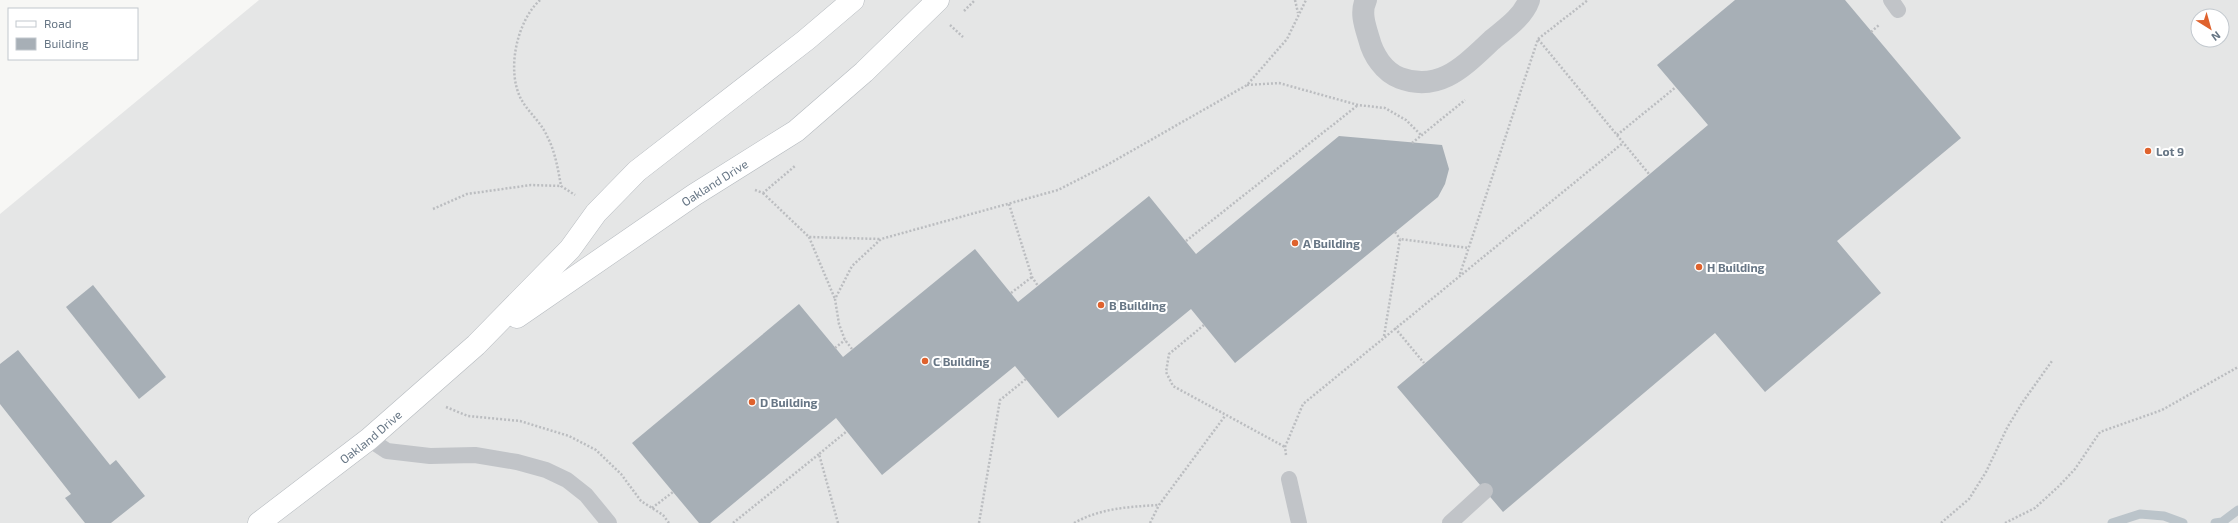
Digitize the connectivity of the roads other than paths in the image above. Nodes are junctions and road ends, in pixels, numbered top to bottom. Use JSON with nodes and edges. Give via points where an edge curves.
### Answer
{"nodes":[{"id":1,"x":853,"y":0,"type":"edge"},
{"id":2,"x":938,"y":0,"type":"edge"},
{"id":3,"x":1366,"y":0,"type":"edge"},
{"id":4,"x":1529,"y":0,"type":"edge"},
{"id":5,"x":476,"y":345,"type":"junction"},
{"id":6,"x":370,"y":439,"type":"junction"},
{"id":7,"x":1289,"y":479,"type":"road end"},
{"id":8,"x":1484,"y":491,"type":"dead end"},
{"id":9,"x":259,"y":523,"type":"edge"},
{"id":10,"x":609,"y":523,"type":"edge"},
{"id":11,"x":1298,"y":523,"type":"edge"},
{"id":12,"x":1450,"y":523,"type":"edge"}],
"edges":[{"from":1,"to":5,"type":"street","name":"Oakland Drive","via":[[806,40],[637,171],[596,213],[570,249]]},
{"from":2,"to":5,"type":"street","name":"Oakland Drive","via":[[864,72],[796,131],[694,195]]},
{"from":3,"to":4,"type":"street","via":[[1364,22],[1379,61],[1394,75],[1411,82],[1428,84],[1457,70],[1516,20]]},
{"from":5,"to":6,"type":"street","name":"Oakland Drive"},
{"from":6,"to":9,"type":"street","name":"Oakland Drive"},
{"from":6,"to":10,"type":"lane","via":[[387,451],[430,456],[475,455],[546,470],[567,480],[586,495]]},
{"from":7,"to":11,"type":"lane"},
{"from":8,"to":12,"type":"lane"}]}
